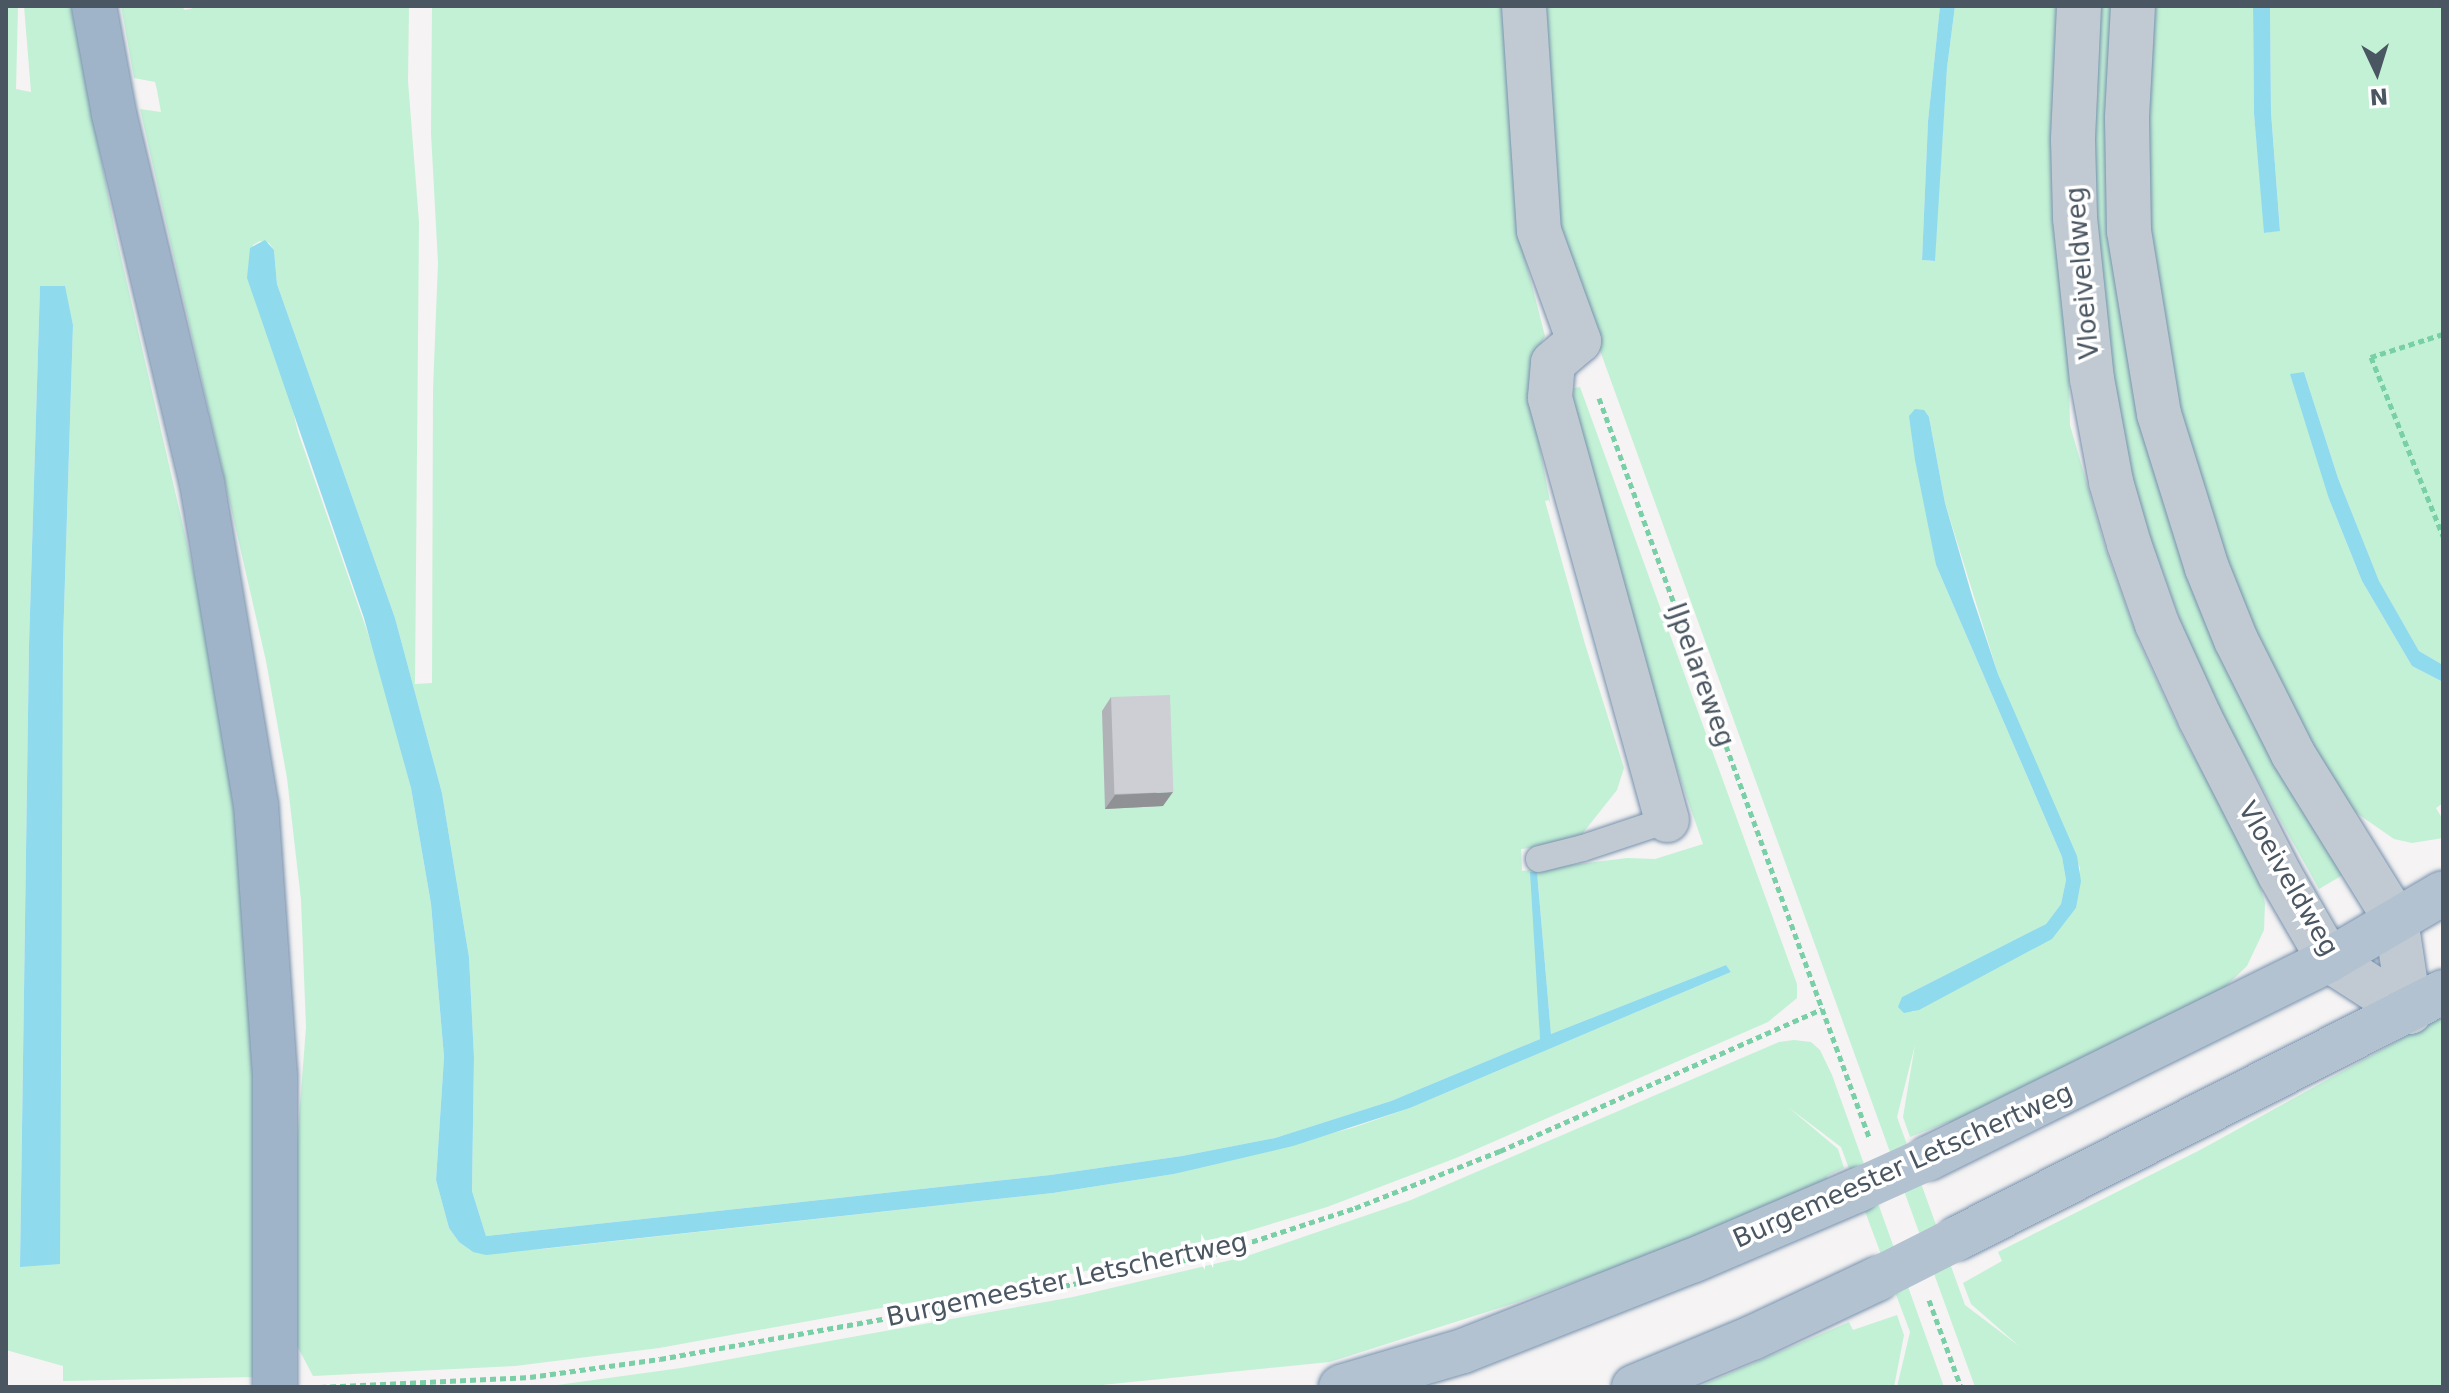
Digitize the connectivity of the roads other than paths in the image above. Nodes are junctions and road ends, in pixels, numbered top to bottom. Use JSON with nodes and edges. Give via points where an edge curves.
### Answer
{"nodes":[{"id":1,"x":94,"y":6,"type":"edge"},
{"id":2,"x":1524,"y":6,"type":"edge"},
{"id":3,"x":2079,"y":6,"type":"edge"},
{"id":4,"x":2133,"y":6,"type":"edge"},
{"id":5,"x":1667,"y":820,"type":"joint"},
{"id":6,"x":1539,"y":859,"type":"dead end"},
{"id":7,"x":2443,"y":893,"type":"edge"},
{"id":8,"x":2396,"y":920,"type":"junction"},
{"id":9,"x":2329,"y":960,"type":"junction"},
{"id":10,"x":2426,"y":1002,"type":"edge"},
{"id":11,"x":275,"y":1387,"type":"edge"},
{"id":12,"x":1341,"y":1387,"type":"edge"},
{"id":13,"x":1634,"y":1387,"type":"edge"}],
"edges":[{"from":1,"to":11,"type":"highway","via":[[114,114],[202,483],[256,804],[275,1076]]},
{"from":2,"to":5,"type":"street","via":[[1539,231],[1579,341],[1553,363],[1550,398]]},
{"from":3,"to":9,"type":"street","name":"Vloeiveldweg","via":[[2075,218],[2092,379],[2111,482],[2157,624],[2273,862]]},
{"from":4,"to":8,"type":"street","name":"Vloeiveldweg","via":[[2127,118],[2129,231],[2159,414],[2207,568],[2236,640],[2293,754]]},
{"from":5,"to":6,"type":"lane"},
{"from":7,"to":8,"type":"main road","name":"Burgemeester Letschertweg"},
{"from":8,"to":9,"type":"main road","name":"Burgemeester Letschertweg"},
{"from":8,"to":10,"type":"street","name":"Vloeiveldweg"},
{"from":9,"to":10,"type":"street","name":"Vloeiveldweg"},
{"from":9,"to":12,"type":"main road","name":"Burgemeester Letschertweg","bridge":true,"via":[[1858,1190],[1463,1351]]},
{"from":10,"to":13,"type":"main road","bridge":true,"via":[[1877,1279]]}]}
